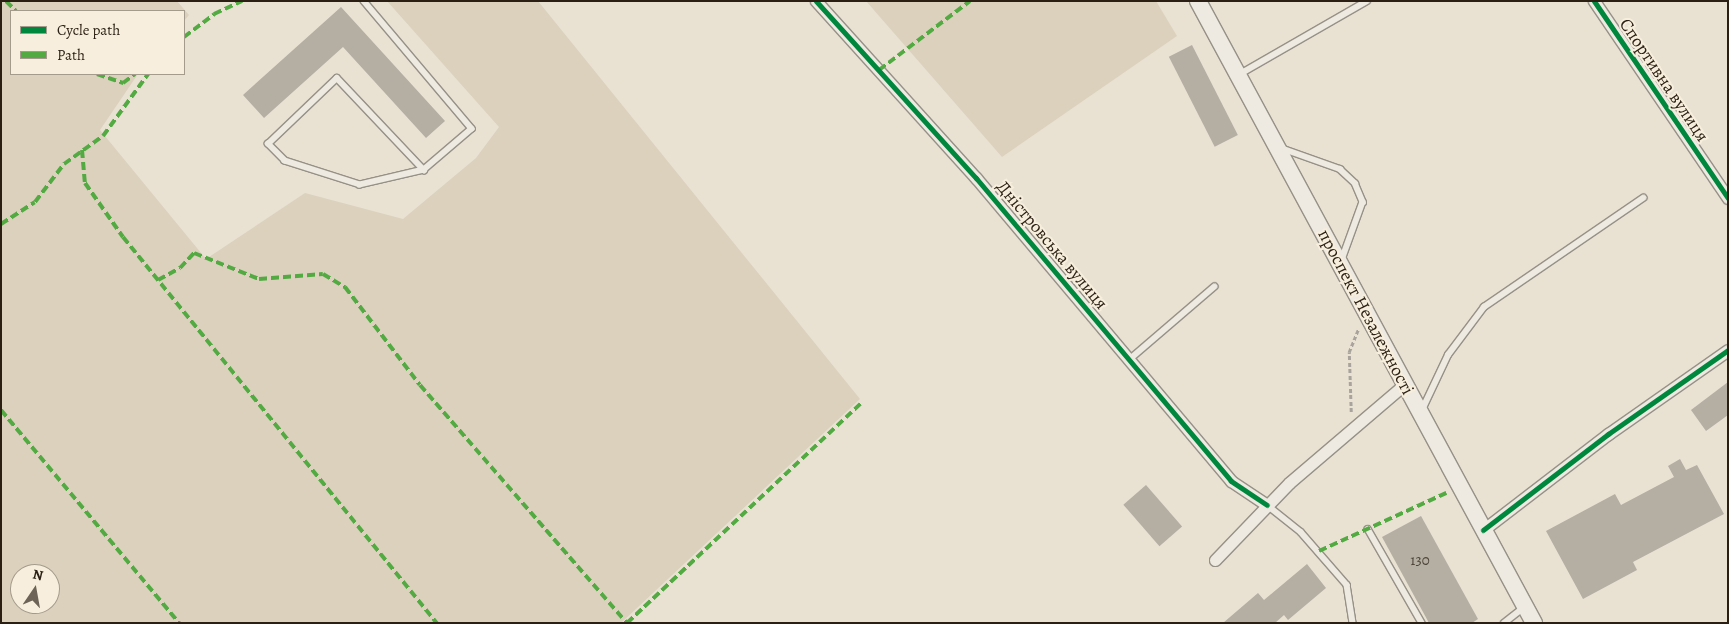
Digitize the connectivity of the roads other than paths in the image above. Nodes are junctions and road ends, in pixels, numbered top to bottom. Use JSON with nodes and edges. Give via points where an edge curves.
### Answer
{"nodes":[{"id":1,"x":364,"y":1,"type":"edge"},
{"id":2,"x":816,"y":1,"type":"edge"},
{"id":3,"x":1198,"y":1,"type":"edge"},
{"id":4,"x":1367,"y":1,"type":"edge"},
{"id":5,"x":1594,"y":1,"type":"edge"},
{"id":6,"x":1238,"y":76,"type":"junction"},
{"id":7,"x":1277,"y":147,"type":"junction"},
{"id":8,"x":424,"y":170,"type":"junction"},
{"id":9,"x":1643,"y":198,"type":"dead end"},
{"id":10,"x":1728,"y":198,"type":"edge"},
{"id":11,"x":1340,"y":264,"type":"junction"},
{"id":12,"x":1214,"y":287,"type":"dead end"},
{"id":13,"x":1728,"y":350,"type":"edge"},
{"id":14,"x":1130,"y":359,"type":"junction"},
{"id":15,"x":1404,"y":384,"type":"junction"},
{"id":16,"x":1420,"y":414,"type":"junction"},
{"id":17,"x":1267,"y":505,"type":"junction"},
{"id":18,"x":1368,"y":529,"type":"dead end"},
{"id":19,"x":1483,"y":530,"type":"junction"},
{"id":20,"x":1215,"y":560,"type":"dead end"},
{"id":21,"x":1525,"y":606,"type":"junction"},
{"id":22,"x":1353,"y":623,"type":"edge"},
{"id":23,"x":1422,"y":623,"type":"edge"},
{"id":24,"x":1504,"y":623,"type":"edge"},
{"id":25,"x":1534,"y":623,"type":"edge"}],
"edges":[{"from":1,"to":8,"type":"lane","via":[[472,129]]},
{"from":2,"to":14,"type":"street","name":"Дністровська вулиця","via":[[976,178]]},
{"from":3,"to":6,"type":"main road","name":"проспект Незалежності"},
{"from":4,"to":6,"type":"lane"},
{"from":5,"to":10,"type":"street","name":"Спортивна вулиця"},
{"from":6,"to":7,"type":"main road","name":"проспект Незалежності"},
{"from":7,"to":11,"type":"main road","name":"проспект Незалежності"},
{"from":7,"to":11,"type":"lane","via":[[1310,155],[1340,169],[1355,183],[1363,202]]},
{"from":8,"to":8,"type":"lane","via":[[360,185],[285,160],[268,144],[337,78]]},
{"from":9,"to":16,"type":"lane","via":[[1484,307],[1448,355]]},
{"from":11,"to":15,"type":"main road","name":"проспект Незалежності"},
{"from":12,"to":14,"type":"lane"},
{"from":13,"to":19,"type":"street","via":[[1608,434]]},
{"from":14,"to":17,"type":"street","name":"Дністровська вулиця","via":[[1231,481]]},
{"from":15,"to":16,"type":"main road","name":"проспект Незалежності"},
{"from":15,"to":17,"type":"street"},
{"from":16,"to":19,"type":"main road","name":"проспект Незалежності"},
{"from":17,"to":20,"type":"street"},
{"from":17,"to":22,"type":"lane","via":[[1301,532],[1347,585]]},
{"from":18,"to":23,"type":"lane"},
{"from":19,"to":21,"type":"main road","name":"проспект Незалежності"},
{"from":21,"to":24,"type":"lane"},
{"from":21,"to":25,"type":"main road","name":"проспект Незалежності"}]}
